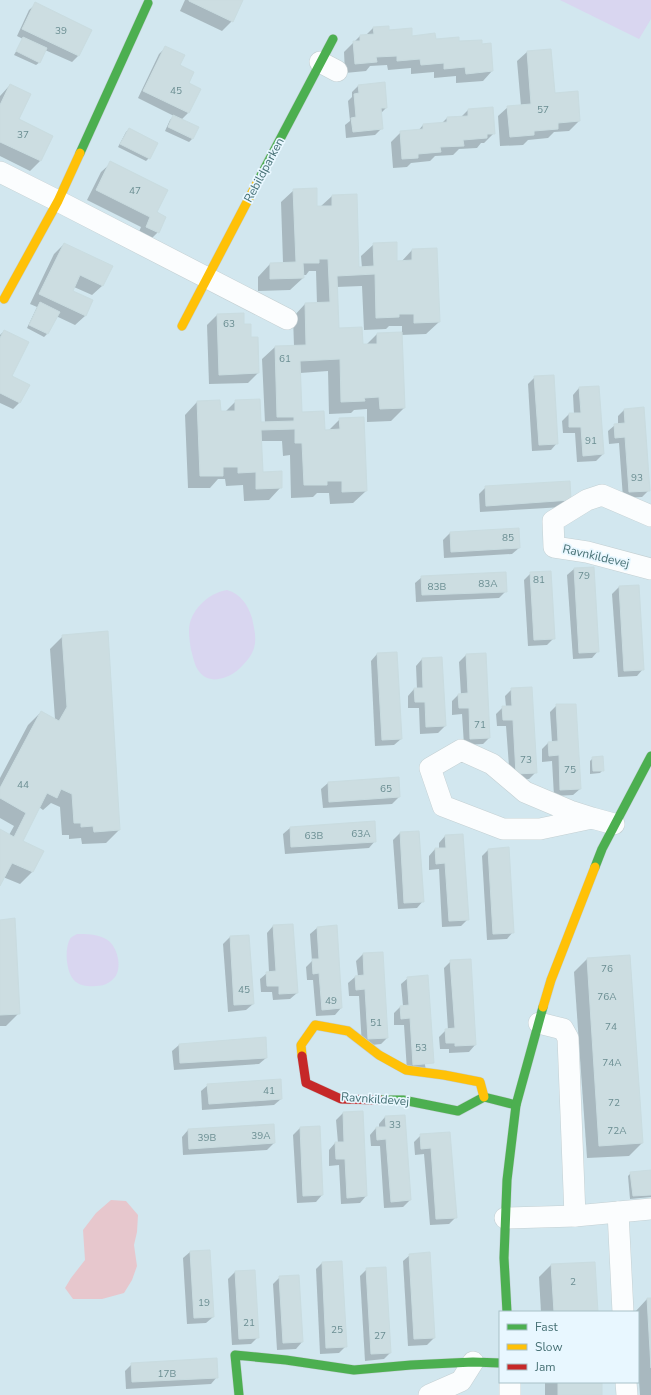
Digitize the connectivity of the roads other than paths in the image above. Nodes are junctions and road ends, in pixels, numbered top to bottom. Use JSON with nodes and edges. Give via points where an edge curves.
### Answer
{"nodes":[{"id":1,"x":148,"y":3,"type":"dead end"},
{"id":2,"x":333,"y":39,"type":"dead end"},
{"id":3,"x":0,"y":172,"type":"edge"},
{"id":4,"x":58,"y":201,"type":"junction"},
{"id":5,"x":207,"y":278,"type":"junction"},
{"id":6,"x":4,"y":299,"type":"dead end"},
{"id":7,"x":287,"y":319,"type":"dead end"},
{"id":8,"x":182,"y":326,"type":"dead end"},
{"id":9,"x":651,"y":516,"type":"edge"},
{"id":10,"x":651,"y":569,"type":"edge"},
{"id":11,"x":651,"y":756,"type":"edge"},
{"id":12,"x":592,"y":818,"type":"junction"},
{"id":13,"x":614,"y":824,"type":"junction"},
{"id":14,"x":539,"y":1023,"type":"junction"},
{"id":15,"x":484,"y":1097,"type":"junction"},
{"id":16,"x":516,"y":1104,"type":"junction"},
{"id":17,"x":651,"y":1209,"type":"edge"},
{"id":18,"x":618,"y":1212,"type":"junction"},
{"id":19,"x":575,"y":1216,"type":"junction"},
{"id":20,"x":505,"y":1218,"type":"junction"},
{"id":21,"x":506,"y":1311,"type":"edge"},
{"id":22,"x":623,"y":1311,"type":"edge"},
{"id":23,"x":473,"y":1362,"type":"junction"},
{"id":24,"x":499,"y":1363,"type":"edge"},
{"id":25,"x":510,"y":1383,"type":"edge"},
{"id":26,"x":626,"y":1383,"type":"edge"},
{"id":27,"x":239,"y":1395,"type":"edge"},
{"id":28,"x":429,"y":1395,"type":"edge"},
{"id":29,"x":510,"y":1395,"type":"edge"},
{"id":30,"x":627,"y":1395,"type":"edge"}],
"edges":[{"from":1,"to":4,"type":"street"},
{"from":2,"to":5,"type":"street","name":"Rebildparken","via":[[329,66]]},
{"from":3,"to":4,"type":"street"},
{"from":4,"to":5,"type":"street"},
{"from":4,"to":6,"type":"street"},
{"from":5,"to":7,"type":"street"},
{"from":5,"to":8,"type":"street","name":"Rebildparken"},
{"from":9,"to":10,"type":"street","name":"Ravnkildevej","via":[[602,495],[587,500],[553,521],[554,547],[587,552]]},
{"from":11,"to":13,"type":"street"},
{"from":12,"to":12,"type":"street","via":[[570,812],[525,792],[492,764],[461,750],[430,768],[443,806],[503,829],[540,828]]},
{"from":12,"to":13,"type":"street"},
{"from":13,"to":14,"type":"street","via":[[551,980]]},
{"from":14,"to":16,"type":"street"},
{"from":14,"to":19,"type":"street","via":[[563,1029],[568,1038]]},
{"from":15,"to":15,"type":"street","name":"Ravnkildevej","via":[[480,1082],[406,1070],[379,1055],[348,1031],[315,1025],[301,1045],[306,1083],[341,1099],[403,1100],[458,1111]]},
{"from":15,"to":16,"type":"street"},
{"from":16,"to":20,"type":"street"},
{"from":17,"to":18,"type":"street"},
{"from":18,"to":19,"type":"street"},
{"from":18,"to":22,"type":"street"},
{"from":19,"to":20,"type":"street"},
{"from":20,"to":21,"type":"street"},
{"from":23,"to":24,"type":"street"},
{"from":23,"to":27,"type":"street","via":[[411,1364],[354,1370],[235,1355]]},
{"from":23,"to":28,"type":"street","via":[[461,1381]]},
{"from":25,"to":29,"type":"street"},
{"from":26,"to":30,"type":"street"}]}
